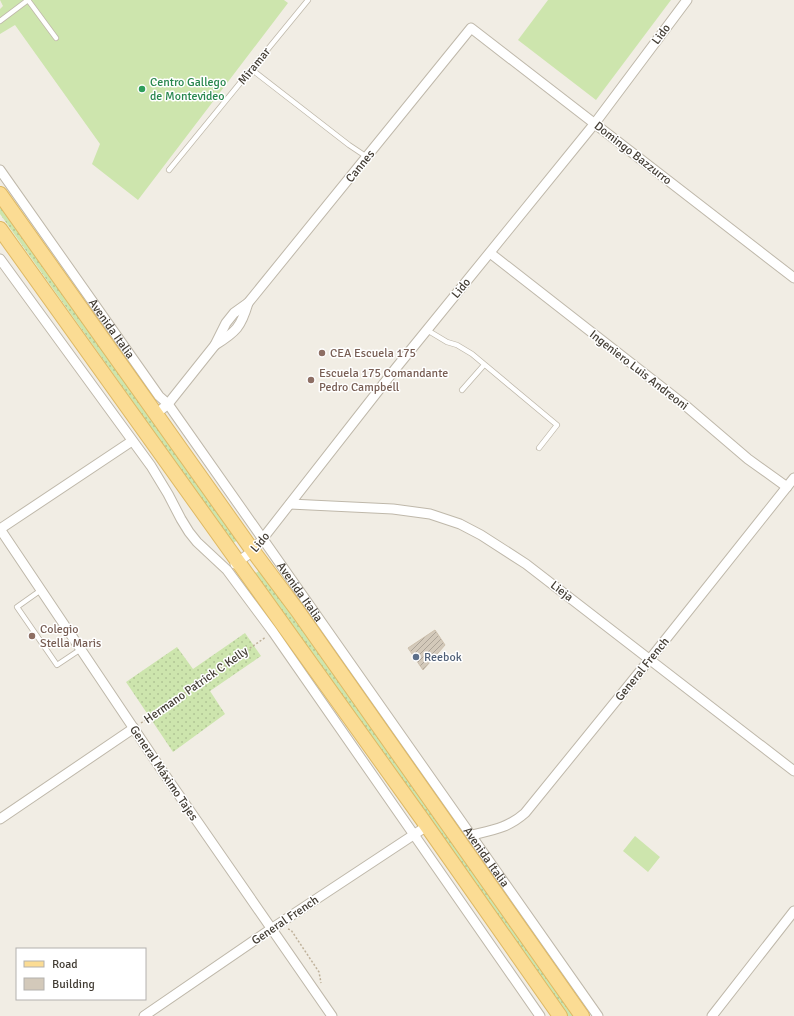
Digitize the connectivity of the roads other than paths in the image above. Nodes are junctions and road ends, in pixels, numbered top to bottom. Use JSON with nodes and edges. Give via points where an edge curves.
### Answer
{"nodes":[{"id":1,"x":28,"y":0,"type":"edge"},
{"id":2,"x":308,"y":0,"type":"edge"},
{"id":3,"x":687,"y":0,"type":"edge"},
{"id":4,"x":0,"y":21,"type":"edge"},
{"id":5,"x":471,"y":28,"type":"joint"},
{"id":6,"x":56,"y":38,"type":"dead end"},
{"id":7,"x":251,"y":69,"type":"junction"},
{"id":8,"x":595,"y":123,"type":"junction"},
{"id":9,"x":367,"y":157,"type":"junction"},
{"id":10,"x":0,"y":170,"type":"edge"},
{"id":11,"x":169,"y":170,"type":"dead end"},
{"id":12,"x":0,"y":194,"type":"edge"},
{"id":13,"x":0,"y":229,"type":"edge"},
{"id":14,"x":490,"y":253,"type":"junction"},
{"id":15,"x":0,"y":260,"type":"edge"},
{"id":16,"x":3,"y":271,"type":"edge"},
{"id":17,"x":794,"y":278,"type":"edge"},
{"id":18,"x":427,"y":330,"type":"junction"},
{"id":19,"x":484,"y":365,"type":"junction"},
{"id":20,"x":462,"y":390,"type":"dead end"},
{"id":21,"x":168,"y":404,"type":"junction"},
{"id":22,"x":156,"y":414,"type":"junction"},
{"id":23,"x":132,"y":441,"type":"junction"},
{"id":24,"x":539,"y":448,"type":"dead end"},
{"id":25,"x":794,"y":478,"type":"edge"},
{"id":26,"x":787,"y":487,"type":"junction"},
{"id":27,"x":290,"y":504,"type":"junction"},
{"id":28,"x":0,"y":529,"type":"edge"},
{"id":29,"x":263,"y":539,"type":"junction"},
{"id":30,"x":253,"y":552,"type":"junction"},
{"id":31,"x":233,"y":566,"type":"junction"},
{"id":32,"x":41,"y":590,"type":"junction"},
{"id":33,"x":81,"y":649,"type":"junction"},
{"id":34,"x":650,"y":659,"type":"junction"},
{"id":35,"x":134,"y":728,"type":"junction"},
{"id":36,"x":794,"y":772,"type":"edge"},
{"id":37,"x":0,"y":819,"type":"edge"},
{"id":38,"x":427,"y":826,"type":"junction"},
{"id":39,"x":415,"y":835,"type":"junction"},
{"id":40,"x":472,"y":835,"type":"junction"},
{"id":41,"x":794,"y":910,"type":"edge"},
{"id":42,"x":271,"y":928,"type":"junction"},
{"id":43,"x":144,"y":1016,"type":"edge"},
{"id":44,"x":332,"y":1016,"type":"edge"},
{"id":45,"x":540,"y":1016,"type":"edge"},
{"id":46,"x":560,"y":1016,"type":"edge"},
{"id":47,"x":582,"y":1016,"type":"edge"},
{"id":48,"x":598,"y":1016,"type":"edge"},
{"id":49,"x":712,"y":1016,"type":"edge"}],
"edges":[{"from":1,"to":4,"type":"lane"},
{"from":1,"to":6,"type":"lane"},
{"from":2,"to":7,"type":"lane","name":"Miramar"},
{"from":3,"to":8,"type":"street","name":"Lido"},
{"from":5,"to":8,"type":"street","name":"Domingo Bazzurro"},
{"from":5,"to":9,"type":"street","name":"Cannes"},
{"from":7,"to":9,"type":"lane"},
{"from":7,"to":11,"type":"lane","name":"Miramar"},
{"from":8,"to":14,"type":"street","name":"Lido"},
{"from":8,"to":17,"type":"street","name":"Domingo Bazzurro"},
{"from":9,"to":21,"type":"street","name":"Cannes","via":[[248,303],[238,328],[215,345]]},
{"from":10,"to":21,"type":"street","name":"Avenida Italia","via":[[159,396]]},
{"from":12,"to":22,"type":"main road","name":"Avenida Italia"},
{"from":13,"to":31,"type":"main road"},
{"from":14,"to":18,"type":"street","name":"Lido"},
{"from":14,"to":26,"type":"street","name":"Ingeniero Luis Andreoni","via":[[686,406],[748,459]]},
{"from":15,"to":16,"type":"street"},
{"from":16,"to":23,"type":"street"},
{"from":18,"to":19,"type":"lane","via":[[472,354]]},
{"from":18,"to":27,"type":"street","name":"Lido"},
{"from":19,"to":20,"type":"lane"},
{"from":19,"to":24,"type":"lane","via":[[557,425]]},
{"from":21,"to":22,"type":"street","name":"Cannes"},
{"from":21,"to":29,"type":"street","name":"Avenida Italia"},
{"from":22,"to":30,"type":"main road","name":"Avenida Italia"},
{"from":23,"to":28,"type":"street"},
{"from":23,"to":31,"type":"street","via":[[152,466],[181,519],[197,542]]},
{"from":25,"to":26,"type":"street","name":"General French"},
{"from":26,"to":34,"type":"street","name":"General French"},
{"from":27,"to":29,"type":"street","name":"Lido"},
{"from":27,"to":34,"type":"street","name":"Lieja","via":[[393,509],[430,514],[460,524],[501,546]]},
{"from":28,"to":32,"type":"street","name":"General Máximo Tajes"},
{"from":29,"to":30,"type":"street","name":"Lido"},
{"from":29,"to":40,"type":"street","name":"Avenida Italia"},
{"from":30,"to":31,"type":"street","name":"Lido"},
{"from":30,"to":47,"type":"main road","name":"Avenida Italia","via":[[297,610]]},
{"from":31,"to":38,"type":"main road"},
{"from":31,"to":39,"type":"street","via":[[272,632]]},
{"from":32,"to":33,"type":"street","name":"General Máximo Tajes"},
{"from":32,"to":33,"type":"lane","via":[[17,607],[21,613],[57,666]]},
{"from":33,"to":35,"type":"street","name":"General Máximo Tajes"},
{"from":34,"to":36,"type":"street","name":"Lieja"},
{"from":34,"to":40,"type":"street","name":"General French","via":[[525,814],[504,828]]},
{"from":35,"to":37,"type":"street","name":"Hermano Patrick C Kelly"},
{"from":35,"to":42,"type":"street","name":"General Máximo Tajes"},
{"from":38,"to":39,"type":"street","name":"General French"},
{"from":38,"to":46,"type":"main road"},
{"from":39,"to":42,"type":"street","name":"General French"},
{"from":39,"to":45,"type":"street"},
{"from":40,"to":48,"type":"street","name":"Avenida Italia"},
{"from":41,"to":49,"type":"street"},
{"from":42,"to":43,"type":"street","name":"General French"},
{"from":42,"to":44,"type":"street","name":"General Máximo Tajes"}]}
